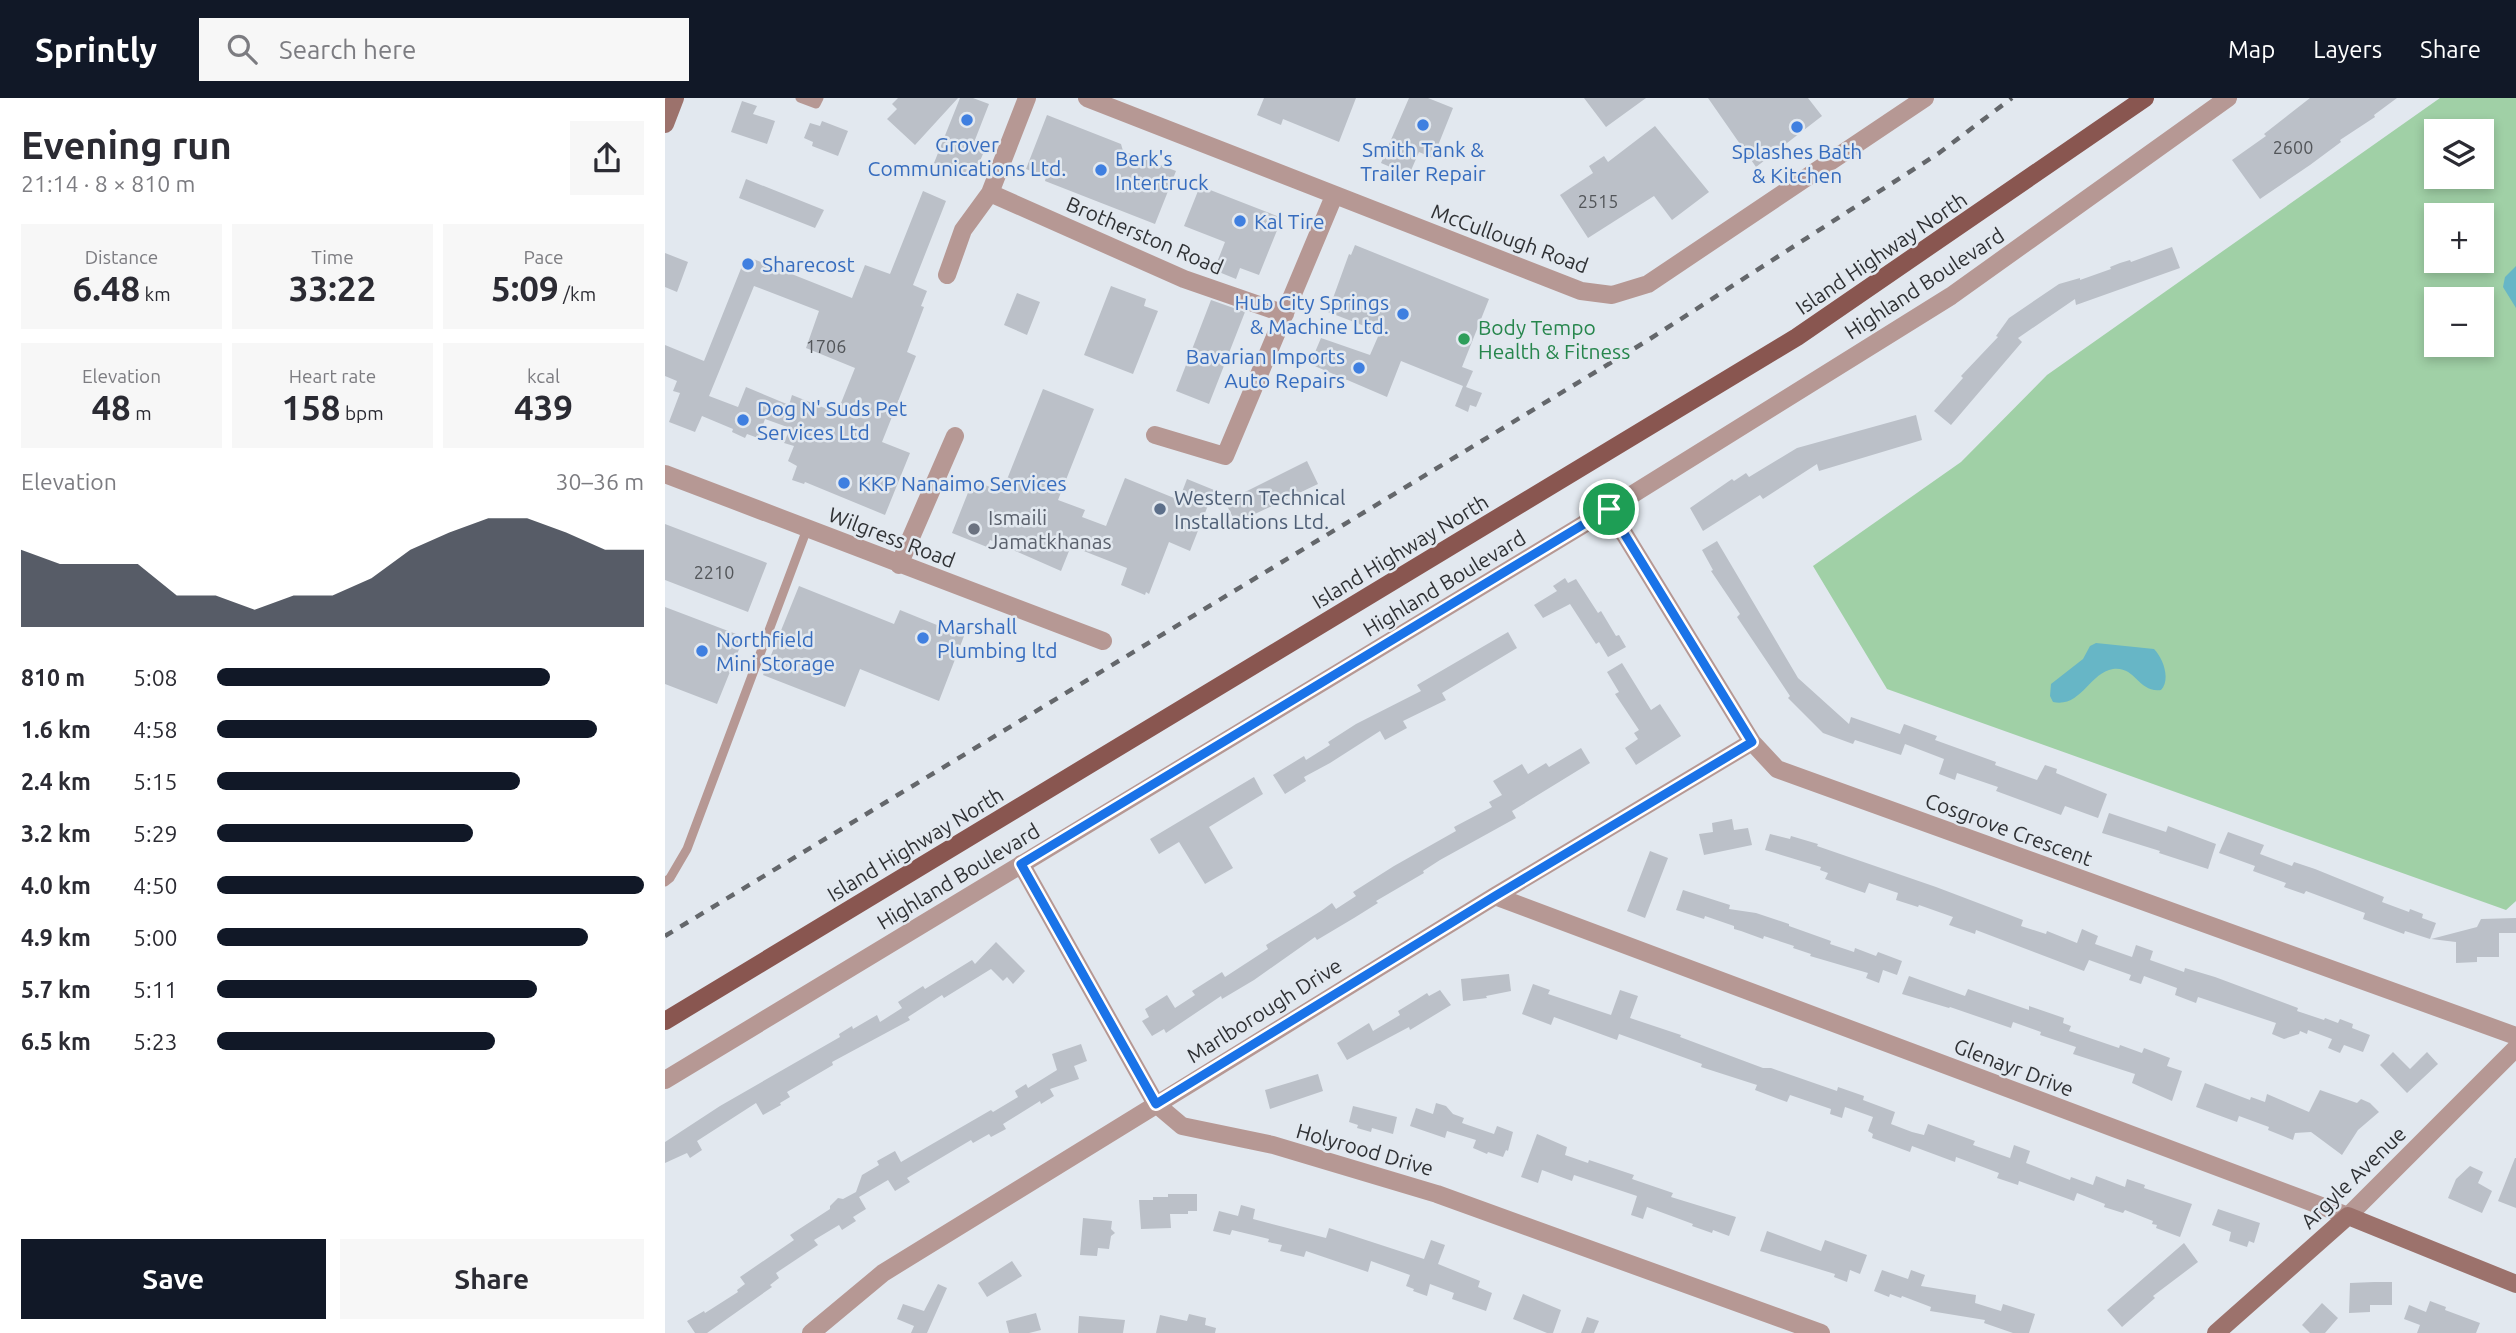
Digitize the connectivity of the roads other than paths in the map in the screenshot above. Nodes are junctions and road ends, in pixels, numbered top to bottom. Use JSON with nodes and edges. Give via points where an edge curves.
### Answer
{"nodes":[{"id":1,"x":675,"y":98,"type":"edge"},
{"id":2,"x":801,"y":98,"type":"edge"},
{"id":3,"x":819,"y":98,"type":"edge"},
{"id":4,"x":1027,"y":98,"type":"edge"},
{"id":5,"x":1087,"y":98,"type":"edge"},
{"id":6,"x":1925,"y":98,"type":"edge"},
{"id":7,"x":2145,"y":98,"type":"edge"},
{"id":8,"x":2228,"y":98,"type":"edge"},
{"id":9,"x":665,"y":124,"type":"edge"},
{"id":10,"x":990,"y":193,"type":"junction"},
{"id":11,"x":1334,"y":196,"type":"junction"},
{"id":12,"x":947,"y":275,"type":"dead end"},
{"id":13,"x":1285,"y":313,"type":"junction"},
{"id":14,"x":1155,"y":435,"type":"dead end"},
{"id":15,"x":955,"y":436,"type":"dead end"},
{"id":16,"x":665,"y":474,"type":"edge"},
{"id":17,"x":1609,"y":509,"type":"junction"},
{"id":18,"x":807,"y":529,"type":"junction"},
{"id":19,"x":899,"y":565,"type":"junction"},
{"id":20,"x":1103,"y":641,"type":"dead end"},
{"id":21,"x":1752,"y":742,"type":"junction"},
{"id":22,"x":1021,"y":864,"type":"junction"},
{"id":23,"x":665,"y":882,"type":"edge"},
{"id":24,"x":1495,"y":896,"type":"junction"},
{"id":25,"x":665,"y":1021,"type":"edge"},
{"id":26,"x":2516,"y":1036,"type":"edge"},
{"id":27,"x":2516,"y":1048,"type":"edge"},
{"id":28,"x":665,"y":1080,"type":"edge"},
{"id":29,"x":1156,"y":1104,"type":"junction"},
{"id":30,"x":2348,"y":1216,"type":"junction"},
{"id":31,"x":2516,"y":1284,"type":"edge"},
{"id":32,"x":811,"y":1333,"type":"edge"},
{"id":33,"x":1821,"y":1333,"type":"edge"},
{"id":34,"x":2216,"y":1333,"type":"edge"}],
"edges":[{"from":1,"to":9,"type":"street"},
{"from":2,"to":3,"type":"lane","via":[[816,104]]},
{"from":4,"to":10,"type":"street"},
{"from":5,"to":11,"type":"street","name":"McCullough Road"},
{"from":6,"to":11,"type":"street","name":"McCullough Road","via":[[1648,284],[1612,295],[1581,291]]},
{"from":7,"to":25,"type":"main road","name":"Island Highway North","via":[[1797,337]]},
{"from":8,"to":17,"type":"street","name":"Highland Boulevard","via":[[1951,296]]},
{"from":10,"to":12,"type":"street","via":[[963,230]]},
{"from":10,"to":13,"type":"street","name":"Brotherston Road","via":[[1184,279]]},
{"from":11,"to":13,"type":"street"},
{"from":13,"to":14,"type":"street","via":[[1225,456]]},
{"from":15,"to":19,"type":"street"},
{"from":16,"to":18,"type":"street","name":"Wilgress Road"},
{"from":17,"to":21,"type":"street","name":"Cosgrove Crescent"},
{"from":17,"to":22,"type":"street","name":"Highland Boulevard"},
{"from":18,"to":19,"type":"street","name":"Wilgress Road"},
{"from":18,"to":23,"type":"lane","via":[[687,849]]},
{"from":19,"to":20,"type":"street","name":"Wilgress Road"},
{"from":21,"to":24,"type":"street","name":"Marlborough Drive"},
{"from":21,"to":26,"type":"street","name":"Cosgrove Crescent","via":[[1777,769]]},
{"from":22,"to":28,"type":"street","name":"Highland Boulevard"},
{"from":22,"to":29,"type":"street","name":"Holyrood Drive"},
{"from":24,"to":29,"type":"street","name":"Marlborough Drive"},
{"from":24,"to":30,"type":"street","name":"Glenayr Drive"},
{"from":27,"to":30,"type":"street","name":"Argyle Avenue"},
{"from":29,"to":32,"type":"street","name":"Marlborough Drive","via":[[883,1273]]},
{"from":29,"to":33,"type":"street","name":"Holyrood Drive","via":[[1182,1126],[1273,1145],[1437,1194]]},
{"from":30,"to":31,"type":"street","name":"Glenayr Drive"},
{"from":30,"to":34,"type":"street","name":"Argyle Avenue"}]}
